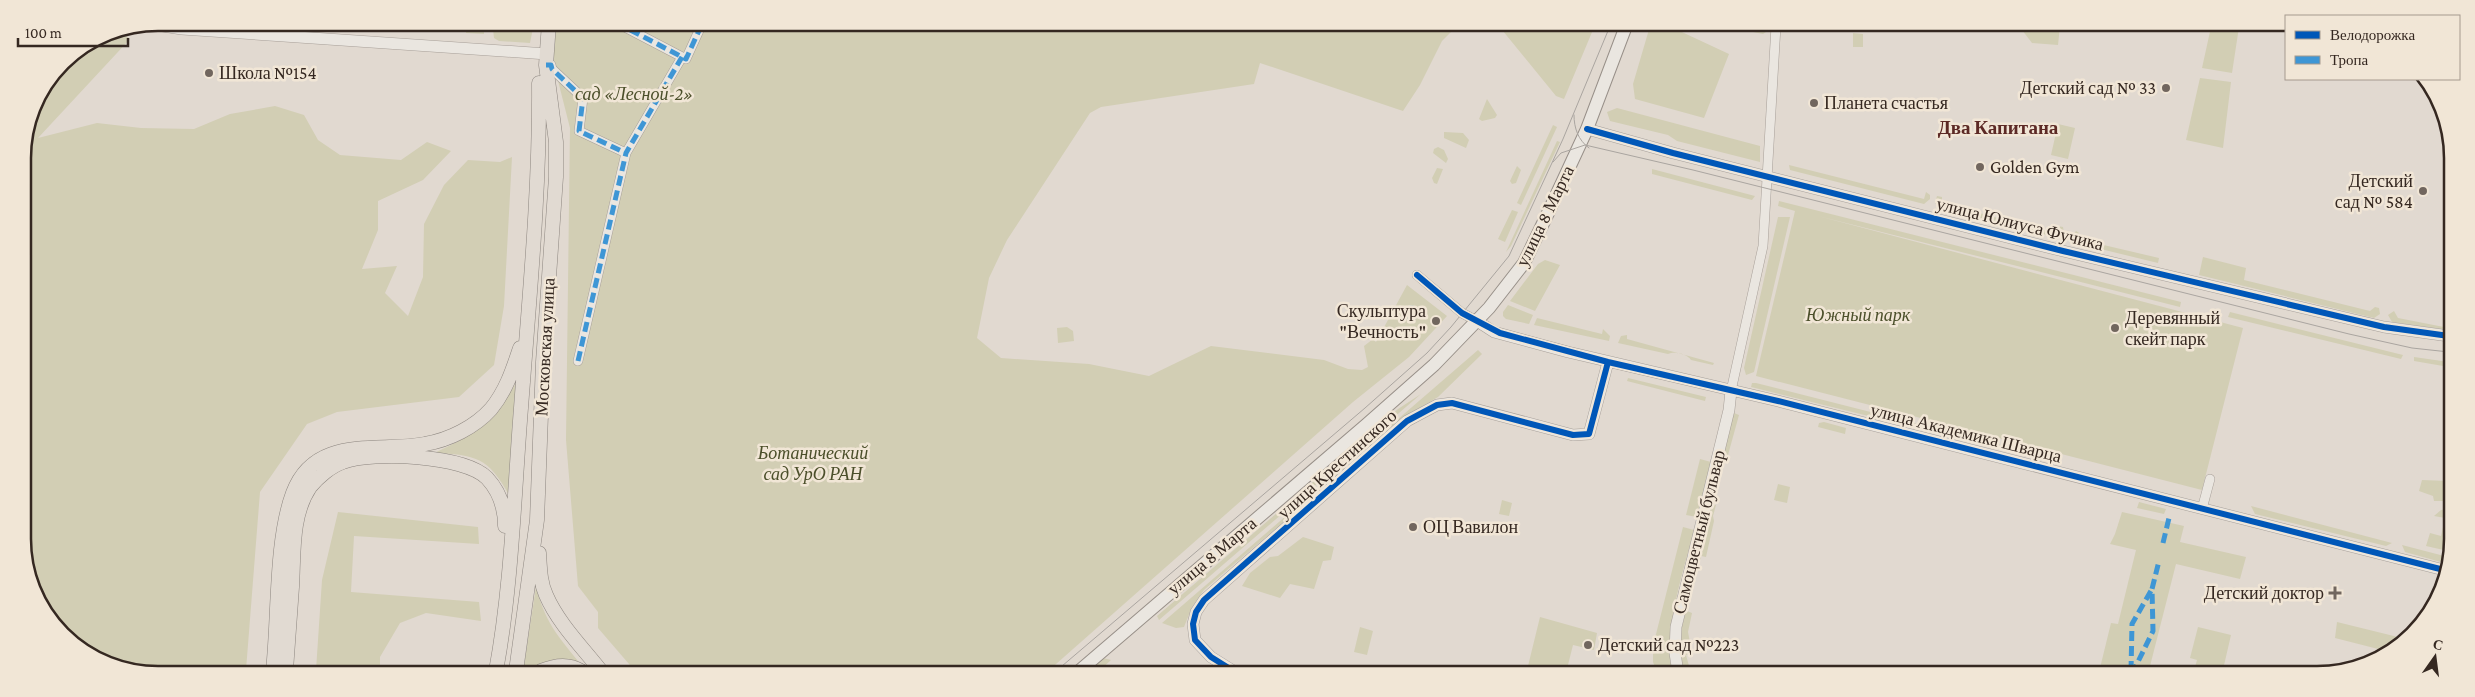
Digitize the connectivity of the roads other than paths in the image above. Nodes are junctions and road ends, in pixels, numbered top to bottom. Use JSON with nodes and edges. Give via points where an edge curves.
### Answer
{"nodes":[{"id":1,"x":1624,"y":31,"type":"edge"},
{"id":2,"x":1776,"y":31,"type":"edge"},
{"id":3,"x":220,"y":32,"type":"edge"},
{"id":4,"x":543,"y":32,"type":"edge"},
{"id":5,"x":548,"y":32,"type":"edge"},
{"id":6,"x":632,"y":32,"type":"edge"},
{"id":7,"x":698,"y":32,"type":"edge"},
{"id":8,"x":544,"y":57,"type":"junction"},
{"id":9,"x":682,"y":57,"type":"junction"},
{"id":10,"x":1587,"y":129,"type":"junction"},
{"id":11,"x":626,"y":153,"type":"junction"},
{"id":12,"x":1768,"y":177,"type":"junction"},
{"id":13,"x":1417,"y":275,"type":"dead end"},
{"id":14,"x":1478,"y":321,"type":"junction"},
{"id":15,"x":527,"y":328,"type":"junction"},
{"id":16,"x":2444,"y":335,"type":"edge"},
{"id":17,"x":578,"y":361,"type":"dead end"},
{"id":18,"x":1608,"y":362,"type":"junction"},
{"id":19,"x":1731,"y":391,"type":"junction"},
{"id":20,"x":2210,"y":480,"type":"dead end"},
{"id":21,"x":2202,"y":510,"type":"junction"},
{"id":22,"x":537,"y":520,"type":"junction"},
{"id":23,"x":2440,"y":569,"type":"edge"},
{"id":24,"x":507,"y":590,"type":"junction"},
{"id":25,"x":1676,"y":665,"type":"edge"},
{"id":26,"x":273,"y":666,"type":"edge"},
{"id":27,"x":286,"y":666,"type":"edge"},
{"id":28,"x":497,"y":666,"type":"edge"},
{"id":29,"x":517,"y":666,"type":"edge"},
{"id":30,"x":597,"y":666,"type":"edge"},
{"id":31,"x":1085,"y":666,"type":"edge"},
{"id":32,"x":1225,"y":666,"type":"edge"}],
"edges":[{"from":1,"to":10,"type":"main road","name":"улица 8 Марта"},
{"from":2,"to":12,"type":"street"},
{"from":3,"to":8,"type":"street"},
{"from":4,"to":8,"type":"main road","name":"Московская улица"},
{"from":5,"to":8,"type":"main road","name":"Московская улица"},
{"from":6,"to":9,"type":"street"},
{"from":7,"to":9,"type":"street","via":[[686,59]]},
{"from":8,"to":11,"type":"street","via":[[583,98],[579,131]]},
{"from":8,"to":15,"type":"main road","name":"Московская улица"},
{"from":8,"to":22,"type":"main road","name":"Московская улица","via":[[557,161],[543,362]]},
{"from":9,"to":11,"type":"street"},
{"from":10,"to":12,"type":"street","name":"улица Юлиуса Фучика"},
{"from":10,"to":14,"type":"main road","name":"улица 8 Марта","via":[[1524,263]]},
{"from":11,"to":17,"type":"street"},
{"from":12,"to":16,"type":"street","name":"улица Юлиуса Фучика","via":[[2311,310],[2391,328]]},
{"from":12,"to":19,"type":"street","via":[[1763,246]]},
{"from":13,"to":14,"type":"street","via":[[1462,313]]},
{"from":14,"to":18,"type":"street","name":"улица Академика Шварца","via":[[1494,332]]},
{"from":14,"to":31,"type":"main road","name":"улица 8 Марта","via":[[1373,419]]},
{"from":15,"to":24,"type":"main road","name":"Московская улица"},
{"from":15,"to":26,"type":"main road","via":[[502,393],[478,422],[457,434],[426,444],[340,451],[324,456],[308,469],[293,492],[286,519]]},
{"from":18,"to":19,"type":"street","name":"улица Академика Шварца"},
{"from":18,"to":32,"type":"street","name":"улица Крестинского","via":[[1589,434],[1573,435],[1452,403],[1437,405],[1407,421],[1216,589],[1196,612],[1193,624],[1195,640]]},
{"from":19,"to":21,"type":"street","name":"улица Академика Шварца"},
{"from":19,"to":25,"type":"street","name":"Самоцветный бульвар","via":[[1676,627]]},
{"from":20,"to":21,"type":"street"},
{"from":21,"to":23,"type":"street","name":"улица Академика Шварца"},
{"from":22,"to":29,"type":"main road","name":"Московская улица"},
{"from":22,"to":30,"type":"main road","via":[[540,578],[546,596]]},
{"from":24,"to":27,"type":"main road","via":[[505,514],[501,498],[486,477],[465,464],[438,459],[397,456],[343,462],[311,486],[302,503],[296,529]]},
{"from":24,"to":28,"type":"main road","name":"Московская улица"}]}
